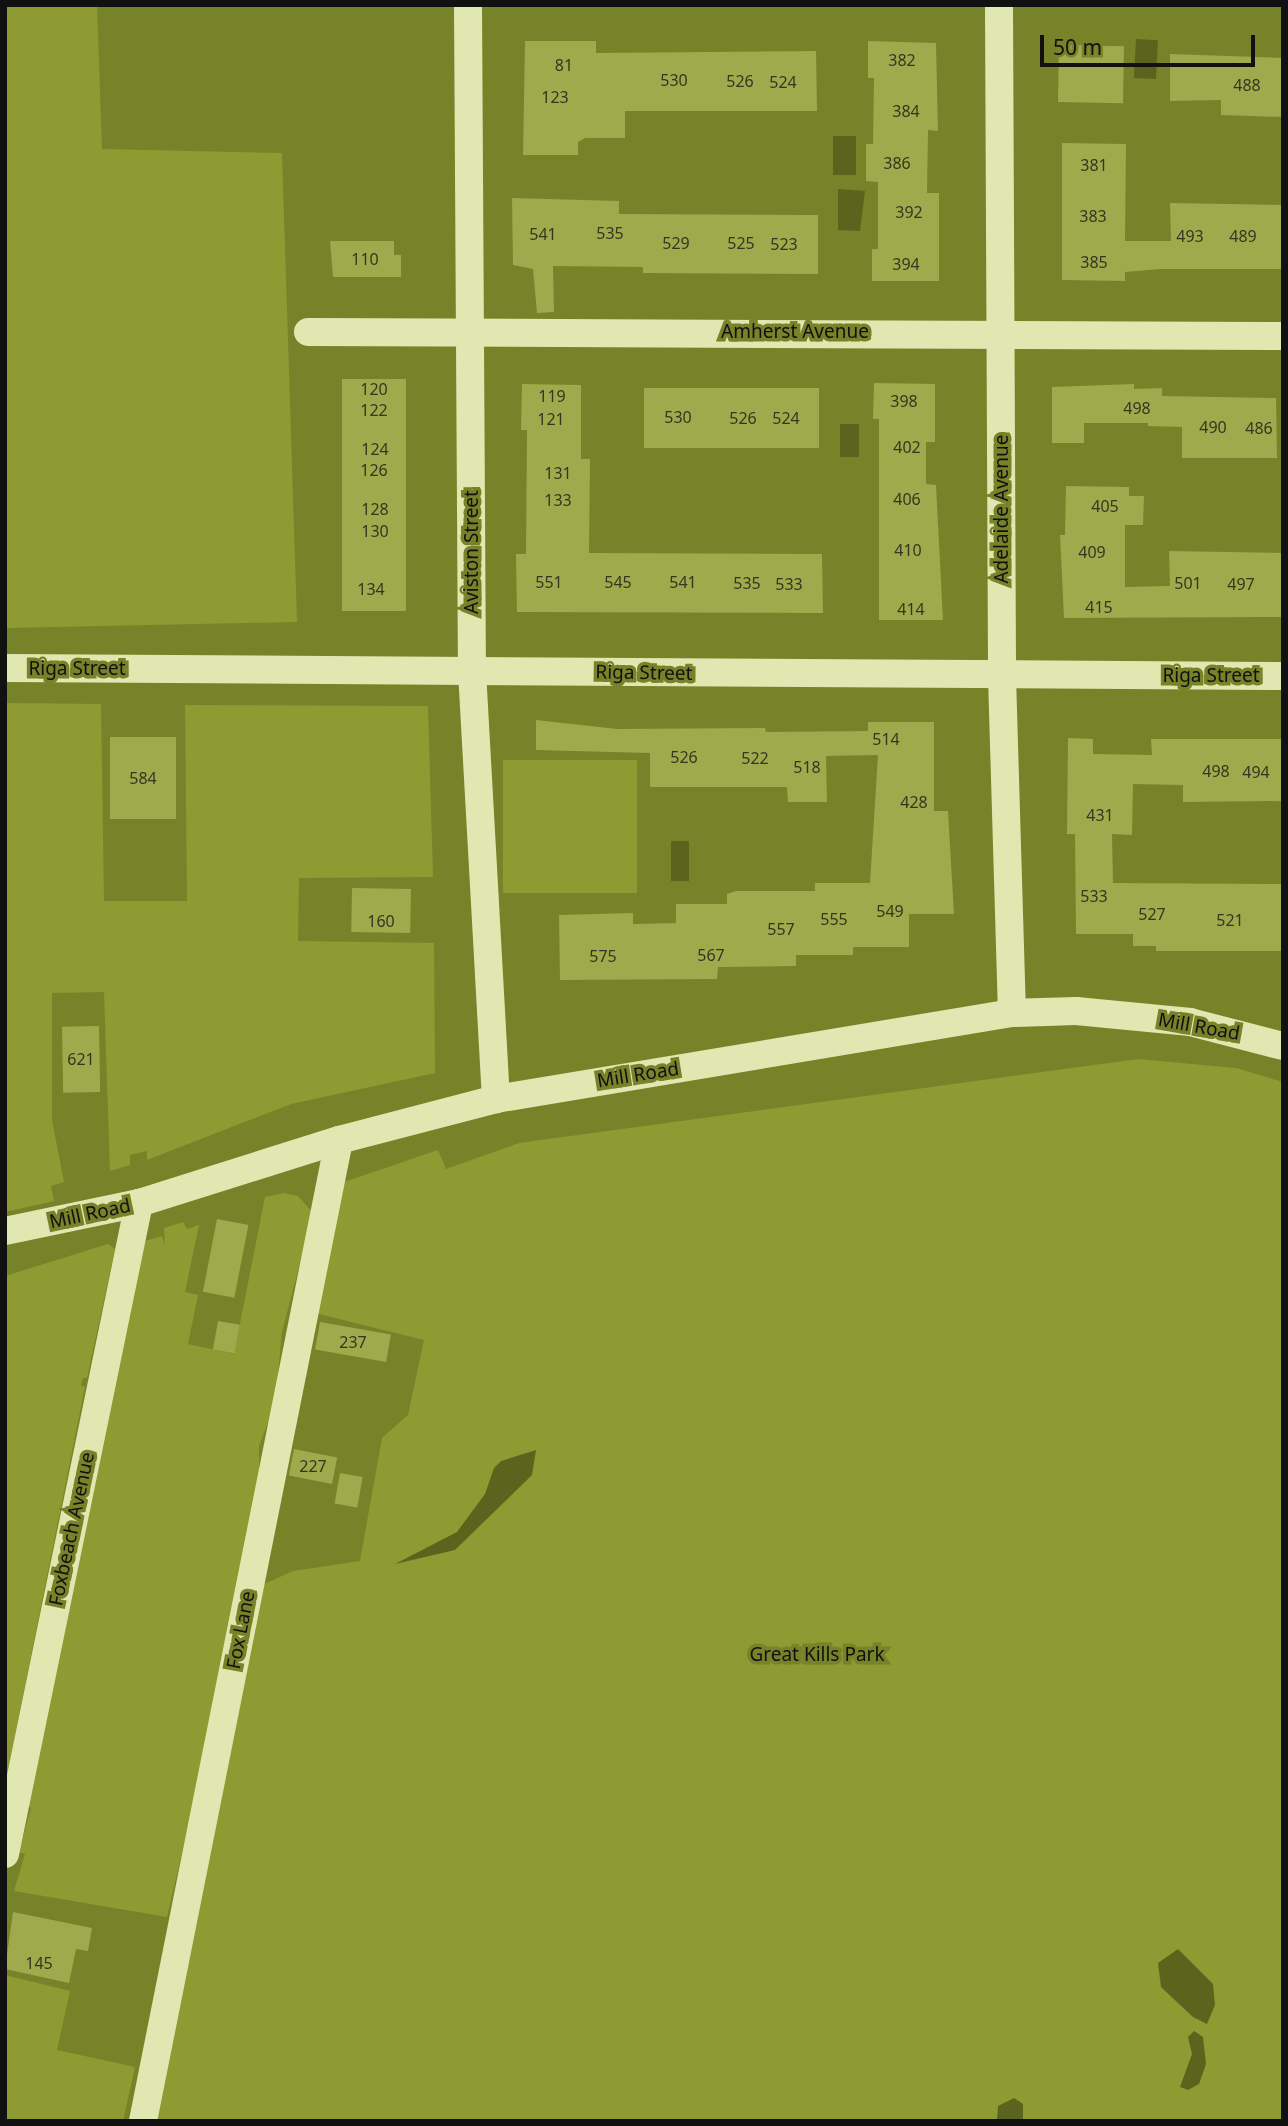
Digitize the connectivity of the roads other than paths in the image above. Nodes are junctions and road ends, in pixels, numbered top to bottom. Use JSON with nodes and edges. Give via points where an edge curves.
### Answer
{"nodes":[{"id":1,"x":468,"y":5,"type":"edge"},
{"id":2,"x":999,"y":5,"type":"edge"},
{"id":3,"x":473,"y":329,"type":"junction"},
{"id":4,"x":307,"y":332,"type":"dead end"},
{"id":5,"x":1002,"y":334,"type":"junction"},
{"id":6,"x":1283,"y":336,"type":"edge"},
{"id":7,"x":5,"y":668,"type":"edge"},
{"id":8,"x":472,"y":671,"type":"junction"},
{"id":9,"x":1283,"y":676,"type":"edge"},
{"id":10,"x":1002,"y":677,"type":"junction"},
{"id":11,"x":1012,"y":1013,"type":"junction"},
{"id":12,"x":1283,"y":1046,"type":"edge"},
{"id":13,"x":496,"y":1099,"type":"junction"},
{"id":14,"x":340,"y":1140,"type":"junction"},
{"id":15,"x":139,"y":1203,"type":"junction"},
{"id":16,"x":5,"y":1231,"type":"edge"},
{"id":17,"x":5,"y":1854,"type":"edge"},
{"id":18,"x":143,"y":2121,"type":"edge"}],
"edges":[{"from":1,"to":3,"type":"street","name":"Aviston Street"},
{"from":2,"to":5,"type":"street","name":"Adelaide Avenue"},
{"from":3,"to":4,"type":"street","name":"Amherst Avenue"},
{"from":3,"to":5,"type":"street","name":"Amherst Avenue"},
{"from":3,"to":8,"type":"street","name":"Aviston Street"},
{"from":5,"to":6,"type":"street","name":"Amherst Avenue"},
{"from":5,"to":10,"type":"street","name":"Adelaide Avenue"},
{"from":7,"to":8,"type":"street","name":"Riga Street"},
{"from":8,"to":10,"type":"street","name":"Riga Street"},
{"from":8,"to":13,"type":"street","name":"Aviston Street"},
{"from":9,"to":10,"type":"street","name":"Riga Street"},
{"from":10,"to":11,"type":"street","name":"Adelaide Avenue"},
{"from":11,"to":12,"type":"street","name":"Mill Road","via":[[1076,1011],[1190,1022]]},
{"from":11,"to":13,"type":"street","name":"Mill Road"},
{"from":13,"to":14,"type":"street","name":"Mill Road"},
{"from":14,"to":15,"type":"street","name":"Mill Road"},
{"from":14,"to":18,"type":"street","name":"Fox Lane"},
{"from":15,"to":16,"type":"street","name":"Mill Road"},
{"from":15,"to":17,"type":"street","name":"Foxbeach Avenue"}]}
